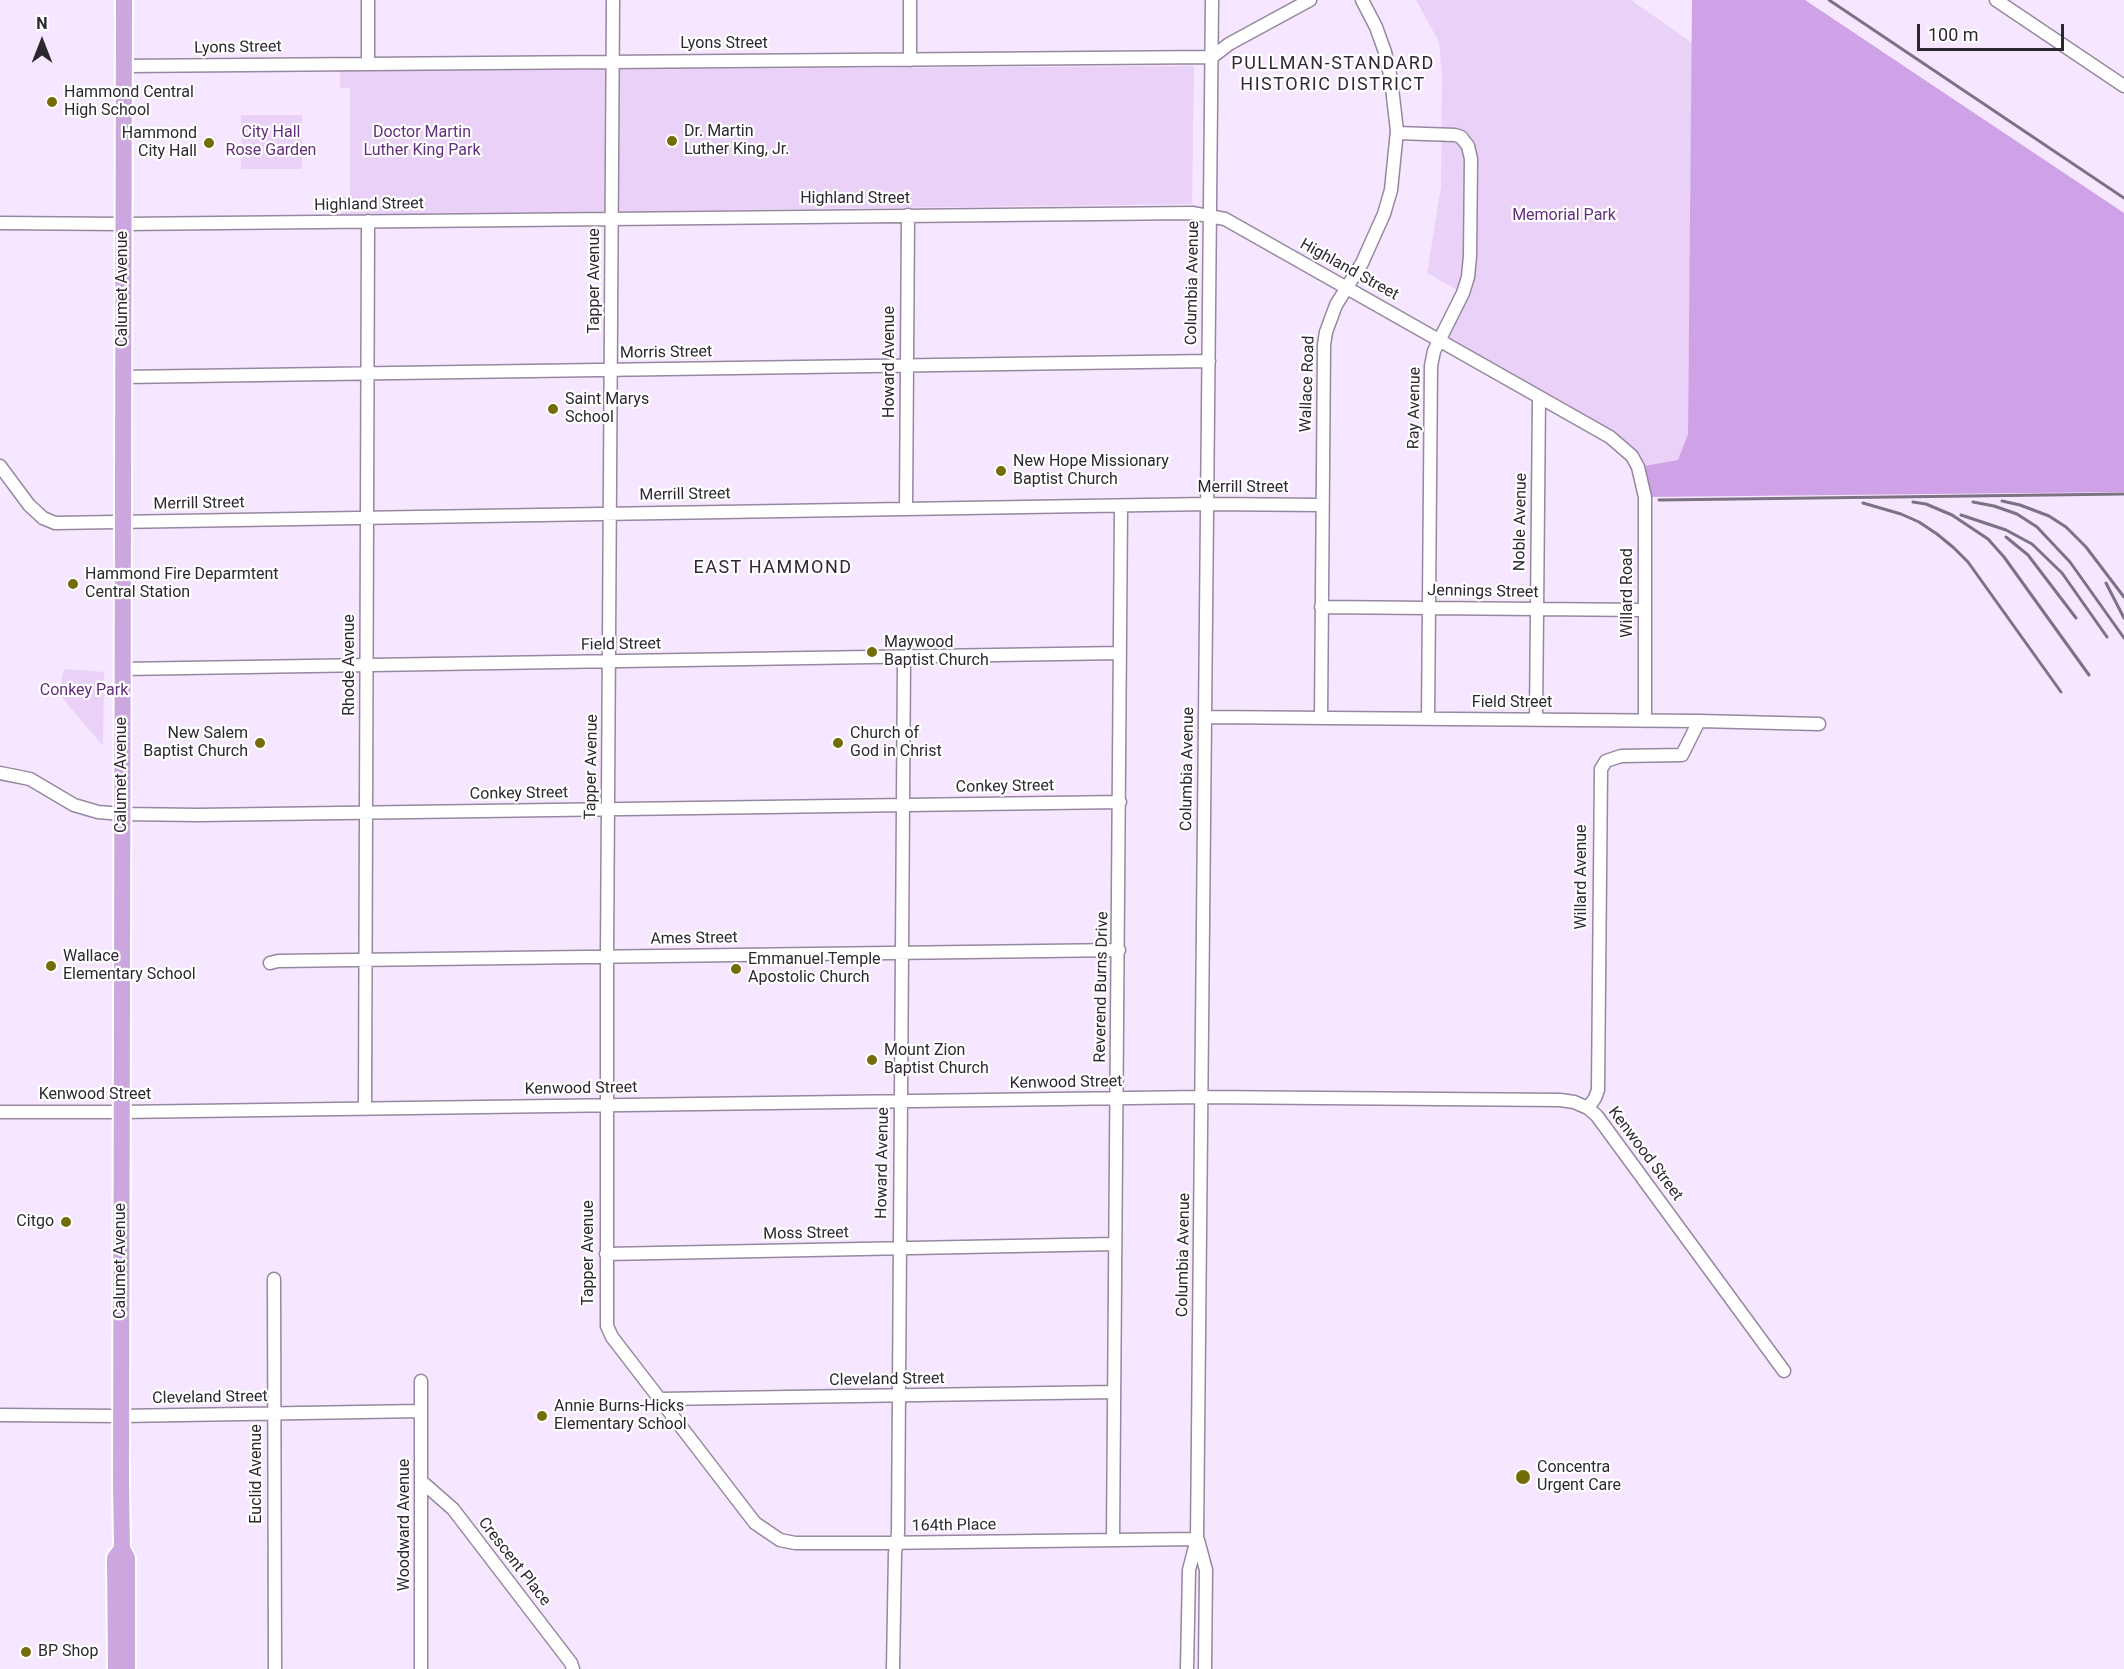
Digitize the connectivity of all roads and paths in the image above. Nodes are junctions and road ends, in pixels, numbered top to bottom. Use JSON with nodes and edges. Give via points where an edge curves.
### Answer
{"nodes":[{"id":1,"x":124,"y":0,"type":"edge"},
{"id":2,"x":368,"y":0,"type":"edge"},
{"id":3,"x":614,"y":0,"type":"edge"},
{"id":4,"x":910,"y":0,"type":"edge"},
{"id":5,"x":1212,"y":0,"type":"edge"},
{"id":6,"x":1310,"y":0,"type":"edge"},
{"id":7,"x":1362,"y":0,"type":"edge"},
{"id":8,"x":1996,"y":0,"type":"edge"},
{"id":9,"x":1212,"y":57,"type":"junction"},
{"id":10,"x":910,"y":60,"type":"junction"},
{"id":11,"x":613,"y":62,"type":"junction"},
{"id":12,"x":368,"y":63,"type":"junction"},
{"id":13,"x":124,"y":66,"type":"junction"},
{"id":14,"x":2124,"y":86,"type":"edge"},
{"id":15,"x":1397,"y":133,"type":"junction"},
{"id":16,"x":908,"y":215,"type":"junction"},
{"id":17,"x":1210,"y":216,"type":"junction"},
{"id":18,"x":612,"y":218,"type":"junction"},
{"id":19,"x":368,"y":221,"type":"junction"},
{"id":20,"x":0,"y":223,"type":"edge"},
{"id":21,"x":123,"y":224,"type":"junction"},
{"id":22,"x":1347,"y":288,"type":"junction"},
{"id":23,"x":1439,"y":341,"type":"junction"},
{"id":24,"x":1209,"y":362,"type":"junction"},
{"id":25,"x":907,"y":366,"type":"junction"},
{"id":26,"x":611,"y":370,"type":"junction"},
{"id":27,"x":367,"y":374,"type":"junction"},
{"id":28,"x":123,"y":377,"type":"junction"},
{"id":29,"x":1539,"y":397,"type":"junction"},
{"id":30,"x":0,"y":466,"type":"edge"},
{"id":31,"x":1638,"y":467,"type":"joint"},
{"id":32,"x":1207,"y":504,"type":"junction"},
{"id":33,"x":1322,"y":505,"type":"junction"},
{"id":34,"x":1121,"y":506,"type":"junction"},
{"id":35,"x":906,"y":509,"type":"junction"},
{"id":36,"x":610,"y":513,"type":"junction"},
{"id":37,"x":367,"y":517,"type":"junction"},
{"id":38,"x":123,"y":521,"type":"junction"},
{"id":39,"x":1321,"y":607,"type":"junction"},
{"id":40,"x":1429,"y":608,"type":"junction"},
{"id":41,"x":1536,"y":608,"type":"junction"},
{"id":42,"x":1644,"y":610,"type":"junction"},
{"id":43,"x":1120,"y":653,"type":"junction"},
{"id":44,"x":904,"y":657,"type":"junction"},
{"id":45,"x":610,"y":662,"type":"junction"},
{"id":46,"x":366,"y":665,"type":"junction"},
{"id":47,"x":122,"y":669,"type":"junction"},
{"id":48,"x":1205,"y":717,"type":"junction"},
{"id":49,"x":1321,"y":718,"type":"junction"},
{"id":50,"x":1428,"y":719,"type":"junction"},
{"id":51,"x":1536,"y":719,"type":"junction"},
{"id":52,"x":1645,"y":721,"type":"junction"},
{"id":53,"x":1699,"y":721,"type":"junction"},
{"id":54,"x":1819,"y":724,"type":"dead end"},
{"id":55,"x":0,"y":772,"type":"edge"},
{"id":56,"x":1120,"y":802,"type":"junction"},
{"id":57,"x":903,"y":805,"type":"junction"},
{"id":58,"x":608,"y":809,"type":"junction"},
{"id":59,"x":365,"y":813,"type":"junction"},
{"id":60,"x":122,"y":814,"type":"junction"},
{"id":61,"x":1119,"y":950,"type":"junction"},
{"id":62,"x":902,"y":953,"type":"junction"},
{"id":63,"x":606,"y":957,"type":"junction"},
{"id":64,"x":365,"y":960,"type":"junction"},
{"id":65,"x":270,"y":963,"type":"dead end"},
{"id":66,"x":1202,"y":1097,"type":"junction"},
{"id":67,"x":1117,"y":1098,"type":"junction"},
{"id":68,"x":900,"y":1101,"type":"junction"},
{"id":69,"x":606,"y":1106,"type":"junction"},
{"id":70,"x":1588,"y":1108,"type":"junction"},
{"id":71,"x":365,"y":1109,"type":"junction"},
{"id":72,"x":0,"y":1112,"type":"edge"},
{"id":73,"x":121,"y":1112,"type":"junction"},
{"id":74,"x":1115,"y":1244,"type":"junction"},
{"id":75,"x":899,"y":1248,"type":"junction"},
{"id":76,"x":606,"y":1254,"type":"junction"},
{"id":77,"x":274,"y":1279,"type":"dead end"},
{"id":78,"x":1784,"y":1371,"type":"dead end"},
{"id":79,"x":421,"y":1381,"type":"dead end"},
{"id":80,"x":1114,"y":1392,"type":"junction"},
{"id":81,"x":898,"y":1396,"type":"junction"},
{"id":82,"x":660,"y":1399,"type":"junction"},
{"id":83,"x":421,"y":1411,"type":"junction"},
{"id":84,"x":273,"y":1414,"type":"junction"},
{"id":85,"x":0,"y":1415,"type":"edge"},
{"id":86,"x":121,"y":1416,"type":"junction"},
{"id":87,"x":421,"y":1481,"type":"junction"},
{"id":88,"x":731,"y":1493,"type":"joint"},
{"id":89,"x":1197,"y":1539,"type":"junction"},
{"id":90,"x":1113,"y":1540,"type":"junction"},
{"id":91,"x":896,"y":1543,"type":"junction"},
{"id":92,"x":122,"y":1549,"type":"junction"},
{"id":93,"x":116,"y":1669,"type":"edge"},
{"id":94,"x":127,"y":1669,"type":"edge"},
{"id":95,"x":275,"y":1669,"type":"edge"},
{"id":96,"x":421,"y":1669,"type":"edge"},
{"id":97,"x":573,"y":1669,"type":"edge"},
{"id":98,"x":893,"y":1669,"type":"edge"},
{"id":99,"x":1187,"y":1669,"type":"edge"},
{"id":100,"x":1205,"y":1669,"type":"edge"}],
"edges":[{"from":1,"to":13,"type":"main road","name":"Calumet Avenue"},
{"from":2,"to":12,"type":"street"},
{"from":3,"to":11,"type":"street","name":"Tapper Avenue"},
{"from":4,"to":10,"type":"street"},
{"from":5,"to":9,"type":"street","name":"Columbia Avenue"},
{"from":6,"to":9,"type":"street"},
{"from":7,"to":15,"type":"street","name":"Wallace Road","via":[[1385,52]]},
{"from":8,"to":14,"type":"street"},
{"from":9,"to":10,"type":"street","name":"Lyons Street"},
{"from":9,"to":17,"type":"street","name":"Columbia Avenue"},
{"from":10,"to":11,"type":"street","name":"Lyons Street"},
{"from":11,"to":12,"type":"street","name":"Lyons Street"},
{"from":11,"to":18,"type":"street","name":"Tapper Avenue"},
{"from":12,"to":13,"type":"street","name":"Lyons Street"},
{"from":13,"to":21,"type":"main road","name":"Calumet Avenue"},
{"from":15,"to":22,"type":"street","name":"Wallace Road","via":[[1391,190],[1384,214]]},
{"from":15,"to":23,"type":"street","name":"Ray Avenue","via":[[1455,135],[1465,141],[1470,152],[1468,277]]},
{"from":16,"to":17,"type":"street","name":"Highland Street"},
{"from":16,"to":18,"type":"street","name":"Highland Street"},
{"from":16,"to":25,"type":"street","name":"Howard Avenue"},
{"from":17,"to":22,"type":"street","name":"Highland Street","via":[[1225,219]]},
{"from":17,"to":24,"type":"street","name":"Columbia Avenue"},
{"from":18,"to":19,"type":"street","name":"Highland Street"},
{"from":18,"to":26,"type":"street","name":"Tapper Avenue"},
{"from":19,"to":21,"type":"street","name":"Highland Street"},
{"from":19,"to":27,"type":"street","name":"Rhode Avenue"},
{"from":20,"to":21,"type":"street","name":"Highland Street"},
{"from":21,"to":28,"type":"main road","name":"Calumet Avenue"},
{"from":22,"to":23,"type":"street","name":"Highland Street"},
{"from":22,"to":33,"type":"street","name":"Wallace Road","via":[[1331,317],[1324,345]]},
{"from":23,"to":29,"type":"street","name":"Highland Street"},
{"from":23,"to":40,"type":"street","name":"Ray Avenue","via":[[1431,366]]},
{"from":24,"to":25,"type":"street","name":"Morris Street"},
{"from":24,"to":32,"type":"street","name":"Columbia Avenue"},
{"from":25,"to":26,"type":"street","name":"Morris Street"},
{"from":25,"to":35,"type":"street","name":"Howard Avenue"},
{"from":26,"to":27,"type":"street","name":"Morris Street"},
{"from":26,"to":36,"type":"street","name":"Tapper Avenue"},
{"from":27,"to":28,"type":"street","name":"Morris Street"},
{"from":27,"to":37,"type":"street","name":"Rhode Avenue"},
{"from":28,"to":38,"type":"main road","name":"Calumet Avenue"},
{"from":29,"to":31,"type":"street","name":"Highland Street","via":[[1610,437]]},
{"from":29,"to":41,"type":"street","name":"Noble Avenue"},
{"from":30,"to":38,"type":"street","name":"Merrill Street","via":[[28,505],[48,521]]},
{"from":31,"to":42,"type":"street","name":"Willard Road","via":[[1645,497]]},
{"from":32,"to":33,"type":"street","name":"Merrill Street"},
{"from":32,"to":34,"type":"street","name":"Merrill Street"},
{"from":32,"to":48,"type":"street","name":"Columbia Avenue"},
{"from":33,"to":39,"type":"street","name":"Wallace Road"},
{"from":34,"to":35,"type":"street","name":"Merrill Street"},
{"from":34,"to":43,"type":"street","name":"Reverend Burns Drive"},
{"from":35,"to":36,"type":"street","name":"Merrill Street"},
{"from":36,"to":37,"type":"street","name":"Merrill Street"},
{"from":36,"to":45,"type":"street","name":"Tapper Avenue"},
{"from":37,"to":38,"type":"street","name":"Merrill Street"},
{"from":37,"to":46,"type":"street","name":"Rhode Avenue"},
{"from":38,"to":47,"type":"main road","name":"Calumet Avenue"},
{"from":39,"to":40,"type":"street","name":"Jennings Street"},
{"from":39,"to":49,"type":"street","name":"Wallace Road"},
{"from":40,"to":41,"type":"street","name":"Jennings Street"},
{"from":40,"to":50,"type":"street","name":"Ray Avenue"},
{"from":41,"to":42,"type":"street","name":"Jennings Street"},
{"from":41,"to":51,"type":"street","name":"Noble Avenue"},
{"from":42,"to":52,"type":"street","name":"Willard Road"},
{"from":43,"to":44,"type":"street","name":"Field Street"},
{"from":43,"to":56,"type":"street","name":"Reverend Burns Drive"},
{"from":44,"to":45,"type":"street","name":"Field Street"},
{"from":44,"to":57,"type":"street","name":"Howard Avenue"},
{"from":45,"to":46,"type":"street","name":"Field Street"},
{"from":45,"to":58,"type":"street","name":"Tapper Avenue"},
{"from":46,"to":47,"type":"street","name":"Field Street"},
{"from":46,"to":59,"type":"street","name":"Rhode Avenue"},
{"from":47,"to":60,"type":"main road","name":"Calumet Avenue"},
{"from":48,"to":49,"type":"street","name":"Field Street"},
{"from":48,"to":66,"type":"street","name":"Columbia Avenue"},
{"from":49,"to":50,"type":"street","name":"Field Street"},
{"from":50,"to":51,"type":"street","name":"Field Street"},
{"from":51,"to":52,"type":"street","name":"Field Street"},
{"from":52,"to":53,"type":"street","name":"Field Street"},
{"from":53,"to":54,"type":"street","name":"Field Street"},
{"from":53,"to":70,"type":"street","name":"Willard Avenue","via":[[1682,755],[1621,756],[1606,761],[1601,769],[1598,1090]]},
{"from":55,"to":60,"type":"street","name":"Conkey Street","via":[[30,779],[74,805]]},
{"from":56,"to":57,"type":"street","name":"Conkey Street"},
{"from":56,"to":61,"type":"street","name":"Reverend Burns Drive"},
{"from":57,"to":58,"type":"street","name":"Conkey Street"},
{"from":57,"to":62,"type":"street","name":"Howard Avenue"},
{"from":58,"to":59,"type":"street","name":"Conkey Street"},
{"from":58,"to":63,"type":"street","name":"Tapper Avenue"},
{"from":59,"to":60,"type":"street","name":"Conkey Street"},
{"from":59,"to":64,"type":"street","name":"Rhode Avenue"},
{"from":60,"to":73,"type":"main road","name":"Calumet Avenue"},
{"from":61,"to":62,"type":"street","name":"Ames Street"},
{"from":61,"to":67,"type":"street","name":"Reverend Burns Drive"},
{"from":62,"to":63,"type":"street","name":"Ames Street"},
{"from":62,"to":68,"type":"street","name":"Howard Avenue"},
{"from":63,"to":64,"type":"street","name":"Ames Street"},
{"from":63,"to":69,"type":"street","name":"Tapper Avenue"},
{"from":64,"to":65,"type":"street","name":"Ames Street"},
{"from":64,"to":71,"type":"street","name":"Rhode Avenue"},
{"from":66,"to":67,"type":"street","name":"Kenwood Street"},
{"from":66,"to":70,"type":"street","name":"Kenwood Street","via":[[1560,1100]]},
{"from":66,"to":89,"type":"street","name":"Columbia Avenue"},
{"from":67,"to":68,"type":"street","name":"Kenwood Street"},
{"from":67,"to":74,"type":"street","name":"Reverend Burns Drive"},
{"from":68,"to":69,"type":"street","name":"Kenwood Street"},
{"from":68,"to":75,"type":"street","name":"Howard Avenue"},
{"from":69,"to":71,"type":"street","name":"Kenwood Street"},
{"from":69,"to":76,"type":"street","name":"Tapper Avenue"},
{"from":70,"to":78,"type":"street","name":"Kenwood Street"},
{"from":71,"to":73,"type":"street","name":"Kenwood Street"},
{"from":72,"to":73,"type":"street","name":"Kenwood Street"},
{"from":73,"to":86,"type":"main road","name":"Calumet Avenue"},
{"from":74,"to":75,"type":"street","name":"Moss Street"},
{"from":74,"to":80,"type":"street","name":"Reverend Burns Drive"},
{"from":75,"to":76,"type":"street","name":"Moss Street"},
{"from":75,"to":81,"type":"street","name":"Howard Avenue"},
{"from":76,"to":82,"type":"street","name":"Tapper Avenue","via":[[607,1326]]},
{"from":77,"to":84,"type":"street","name":"Euclid Avenue"},
{"from":79,"to":83,"type":"street","name":"Woodward Avenue"},
{"from":80,"to":81,"type":"street","name":"Cleveland Street"},
{"from":80,"to":90,"type":"street","name":"Reverend Burns Drive"},
{"from":81,"to":82,"type":"street","name":"Cleveland Street"},
{"from":81,"to":91,"type":"street","name":"Howard Avenue"},
{"from":82,"to":88,"type":"street","name":"Tapper Avenue"},
{"from":83,"to":84,"type":"street","name":"Cleveland Street"},
{"from":83,"to":87,"type":"street","name":"Woodward Avenue"},
{"from":84,"to":86,"type":"street","name":"Cleveland Street"},
{"from":84,"to":95,"type":"street","name":"Euclid Avenue"},
{"from":85,"to":86,"type":"street","name":"Cleveland Street"},
{"from":86,"to":92,"type":"main road","name":"Calumet Avenue"},
{"from":87,"to":96,"type":"street","name":"Woodward Avenue"},
{"from":87,"to":97,"type":"street","name":"Crescent Place","via":[[453,1509]]},
{"from":88,"to":91,"type":"street","name":"164th Place","via":[[755,1523],[787,1543]]},
{"from":89,"to":90,"type":"street","name":"164th Place"},
{"from":89,"to":99,"type":"street","name":"Columbia Avenue","via":[[1189,1570]]},
{"from":89,"to":100,"type":"street","name":"Columbia Avenue","via":[[1206,1570]]},
{"from":90,"to":91,"type":"street","name":"164th Place"},
{"from":91,"to":98,"type":"street","name":"Howard Avenue"},
{"from":92,"to":93,"type":"main road","name":"Calumet Avenue","via":[[115,1558]]},
{"from":92,"to":94,"type":"main road","name":"Calumet Avenue","via":[[127,1558]]}]}
